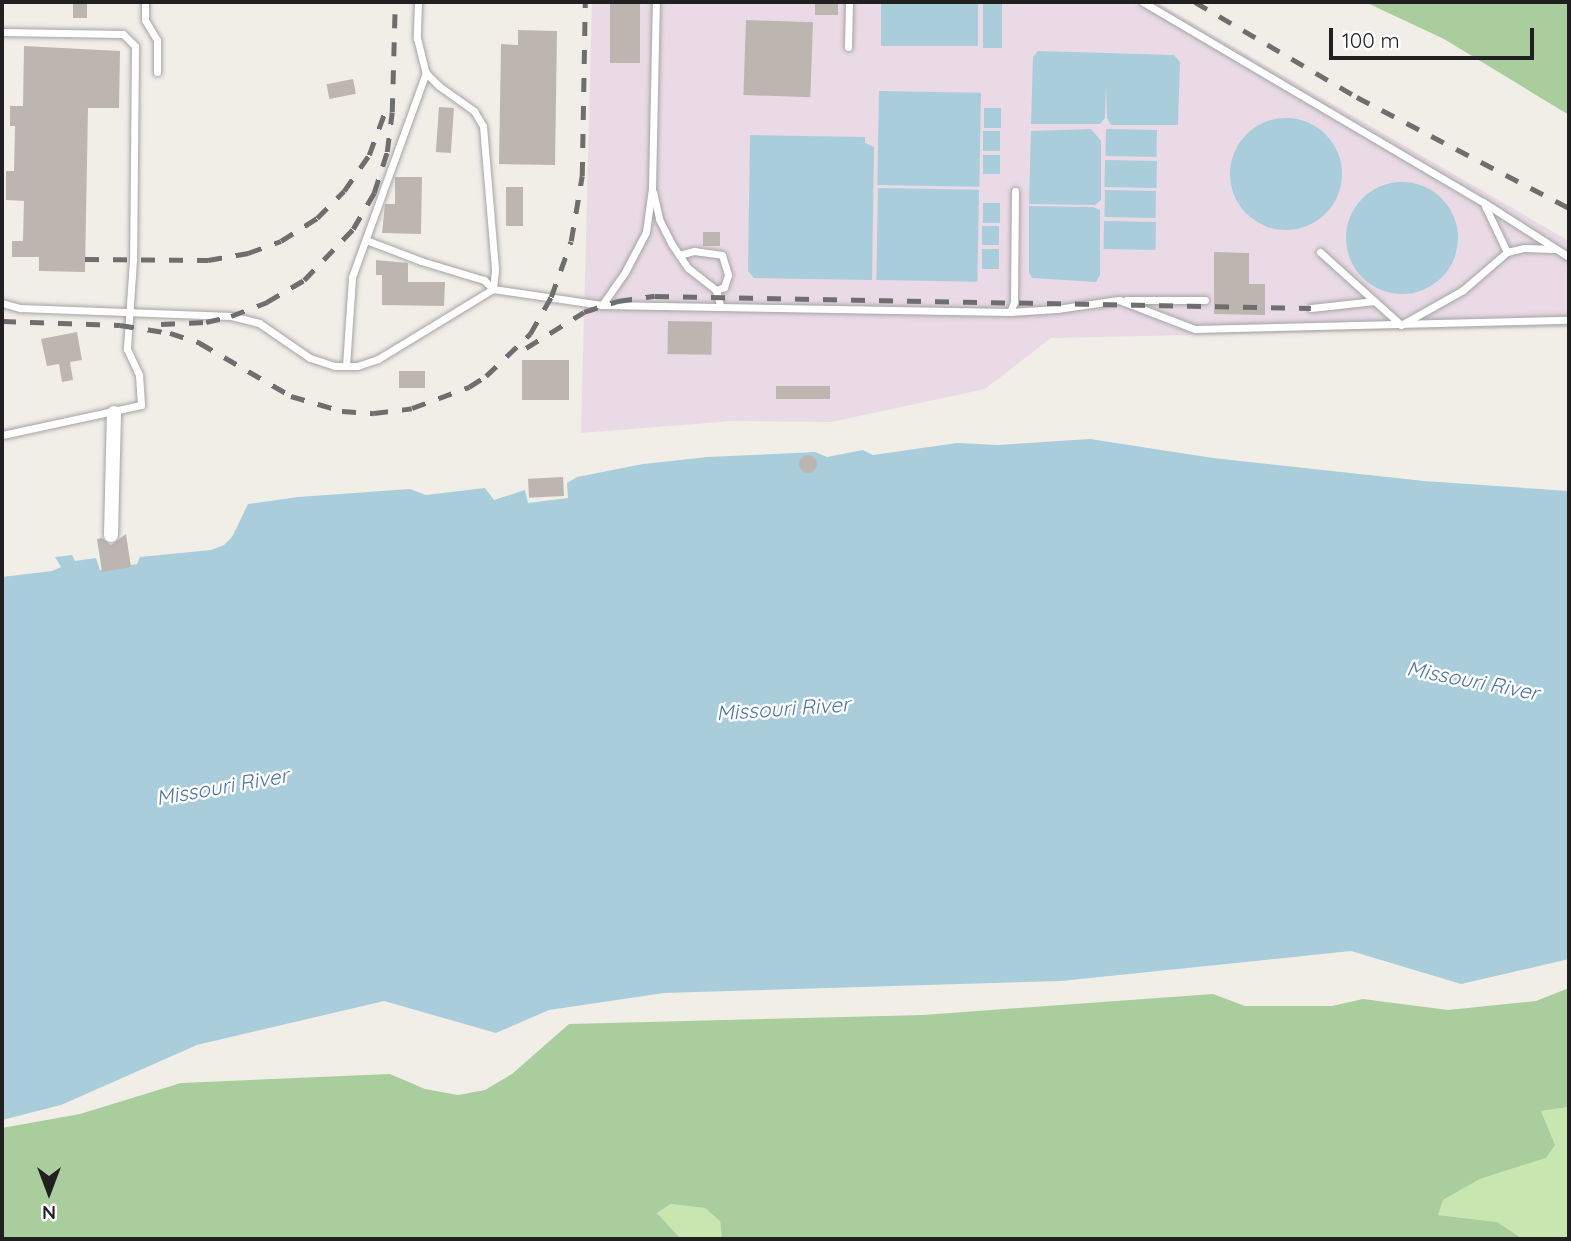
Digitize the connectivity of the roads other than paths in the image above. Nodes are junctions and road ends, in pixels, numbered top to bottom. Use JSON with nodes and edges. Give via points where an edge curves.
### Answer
{"nodes":[{"id":1,"x":145,"y":2,"type":"edge"},
{"id":2,"x":418,"y":2,"type":"edge"},
{"id":3,"x":656,"y":2,"type":"edge"},
{"id":4,"x":849,"y":2,"type":"edge"},
{"id":5,"x":1143,"y":2,"type":"edge"},
{"id":6,"x":2,"y":32,"type":"edge"},
{"id":7,"x":848,"y":47,"type":"dead end"},
{"id":8,"x":156,"y":72,"type":"dead end"},
{"id":9,"x":426,"y":73,"type":"junction"},
{"id":10,"x":652,"y":188,"type":"junction"},
{"id":11,"x":1015,"y":191,"type":"dead end"},
{"id":12,"x":1483,"y":202,"type":"junction"},
{"id":13,"x":366,"y":240,"type":"junction"},
{"id":14,"x":1558,"y":249,"type":"junction"},
{"id":15,"x":1320,"y":252,"type":"dead end"},
{"id":16,"x":1507,"y":252,"type":"junction"},
{"id":17,"x":679,"y":256,"type":"junction"},
{"id":18,"x":1569,"y":257,"type":"edge"},
{"id":19,"x":493,"y":289,"type":"junction"},
{"id":20,"x":716,"y":290,"type":"junction"},
{"id":21,"x":1119,"y":300,"type":"junction"},
{"id":22,"x":1205,"y":300,"type":"dead end"},
{"id":23,"x":1375,"y":302,"type":"junction"},
{"id":24,"x":2,"y":303,"type":"edge"},
{"id":25,"x":602,"y":305,"type":"junction"},
{"id":26,"x":720,"y":305,"type":"junction"},
{"id":27,"x":1311,"y":308,"type":"dead end"},
{"id":28,"x":131,"y":312,"type":"junction"},
{"id":29,"x":1010,"y":312,"type":"junction"},
{"id":30,"x":1569,"y":320,"type":"edge"},
{"id":31,"x":1401,"y":325,"type":"junction"},
{"id":32,"x":346,"y":366,"type":"junction"},
{"id":33,"x":114,"y":413,"type":"junction"},
{"id":34,"x":2,"y":435,"type":"edge"},
{"id":35,"x":111,"y":535,"type":"dead end"}],
"edges":[{"from":1,"to":8,"type":"lane","via":[[145,20],[157,40]]},
{"from":2,"to":9,"type":"lane","via":[[417,38]]},
{"from":3,"to":10,"type":"lane"},
{"from":4,"to":7,"type":"lane"},
{"from":5,"to":12,"type":"lane"},
{"from":6,"to":28,"type":"lane","via":[[123,34],[135,46]]},
{"from":9,"to":13,"type":"lane"},
{"from":9,"to":19,"type":"lane","via":[[474,111],[483,126]]},
{"from":10,"to":17,"type":"lane","via":[[659,219]]},
{"from":10,"to":25,"type":"lane","via":[[646,232]]},
{"from":11,"to":29,"type":"lane"},
{"from":12,"to":14,"type":"lane"},
{"from":12,"to":16,"type":"lane"},
{"from":13,"to":19,"type":"lane","via":[[484,280]]},
{"from":13,"to":32,"type":"lane","via":[[352,277]]},
{"from":14,"to":16,"type":"lane"},
{"from":14,"to":18,"type":"lane"},
{"from":15,"to":23,"type":"lane"},
{"from":16,"to":31,"type":"lane","via":[[1463,290]]},
{"from":17,"to":20,"type":"lane"},
{"from":17,"to":20,"type":"lane","via":[[694,251],[722,256],[728,275],[724,287]]},
{"from":19,"to":25,"type":"lane"},
{"from":19,"to":32,"type":"lane","via":[[379,359]]},
{"from":20,"to":26,"type":"lane"},
{"from":21,"to":22,"type":"lane"},
{"from":21,"to":29,"type":"lane"},
{"from":21,"to":31,"type":"lane","via":[[1195,329]]},
{"from":23,"to":27,"type":"lane"},
{"from":23,"to":31,"type":"lane"},
{"from":24,"to":28,"type":"lane","via":[[20,308]]},
{"from":25,"to":26,"type":"lane"},
{"from":26,"to":29,"type":"lane"},
{"from":28,"to":32,"type":"lane","via":[[231,316],[259,323],[310,358]]},
{"from":28,"to":33,"type":"lane","via":[[127,349],[139,375],[141,405]]},
{"from":30,"to":31,"type":"lane"},
{"from":33,"to":34,"type":"lane"},
{"from":33,"to":35,"type":"street"}]}
